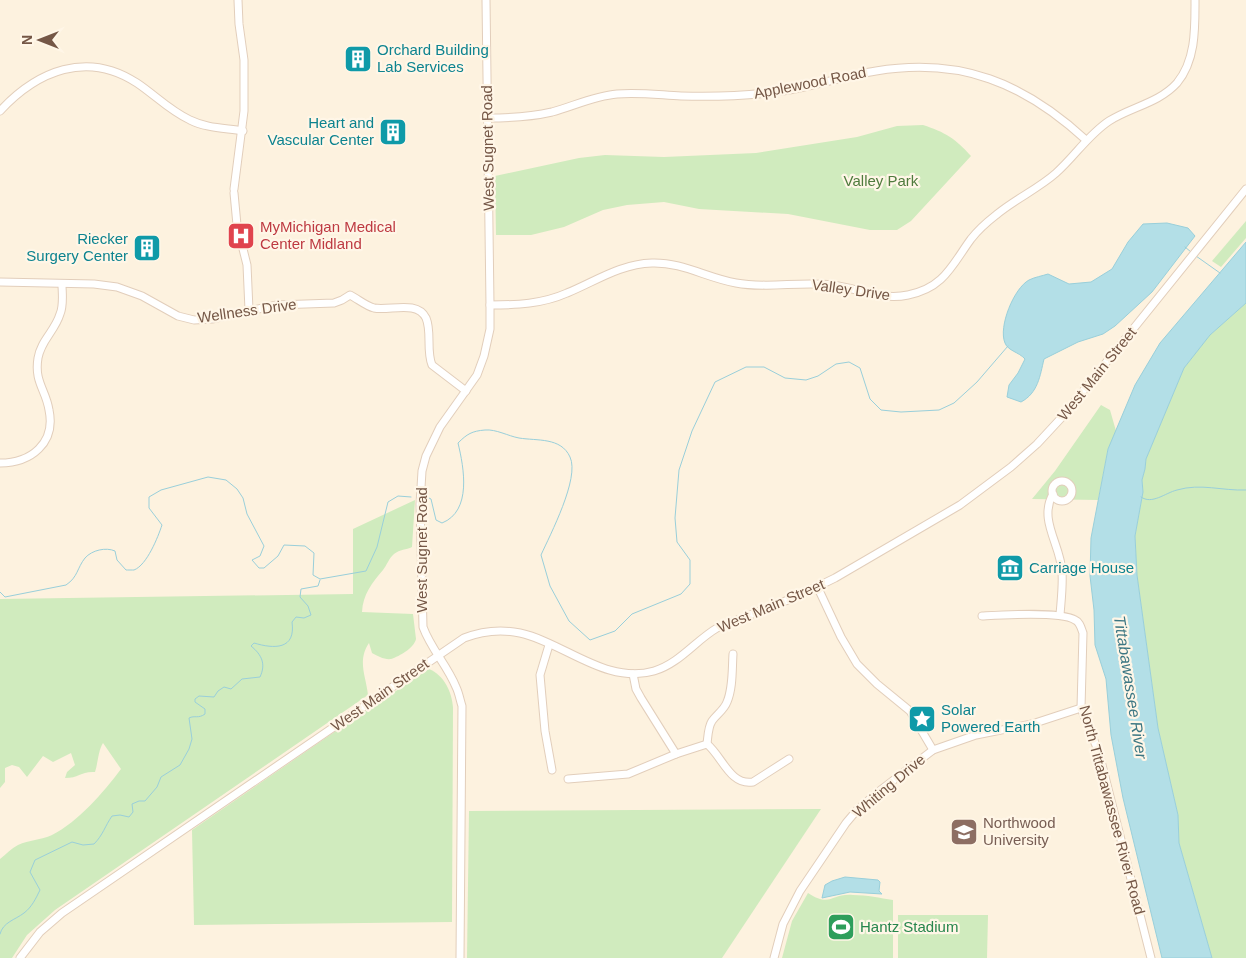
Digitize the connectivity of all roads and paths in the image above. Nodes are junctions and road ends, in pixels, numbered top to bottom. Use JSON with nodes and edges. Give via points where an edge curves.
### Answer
{"nodes":[{"id":1,"x":238,"y":0,"type":"edge"},
{"id":2,"x":486,"y":0,"type":"edge"},
{"id":3,"x":1195,"y":0,"type":"edge"},
{"id":4,"x":0,"y":111,"type":"edge"},
{"id":5,"x":488,"y":118,"type":"junction"},
{"id":6,"x":243,"y":131,"type":"junction"},
{"id":7,"x":1086,"y":140,"type":"junction"},
{"id":8,"x":1246,"y":189,"type":"edge"},
{"id":9,"x":0,"y":282,"type":"edge"},
{"id":10,"x":62,"y":284,"type":"junction"},
{"id":11,"x":490,"y":305,"type":"junction"},
{"id":12,"x":249,"y":310,"type":"junction"},
{"id":13,"x":466,"y":391,"type":"junction"},
{"id":14,"x":0,"y":463,"type":"edge"},
{"id":15,"x":1053,"y":494,"type":"dead end"},
{"id":16,"x":817,"y":586,"type":"junction"},
{"id":17,"x":1060,"y":615,"type":"junction"},
{"id":18,"x":982,"y":616,"type":"dead end"},
{"id":19,"x":549,"y":645,"type":"junction"},
{"id":20,"x":734,"y":654,"type":"dead end"},
{"id":21,"x":438,"y":656,"type":"junction"},
{"id":22,"x":633,"y":674,"type":"junction"},
{"id":23,"x":1081,"y":708,"type":"junction"},
{"id":24,"x":707,"y":744,"type":"junction"},
{"id":25,"x":933,"y":750,"type":"junction"},
{"id":26,"x":676,"y":754,"type":"junction"},
{"id":27,"x":789,"y":759,"type":"dead end"},
{"id":28,"x":552,"y":770,"type":"dead end"},
{"id":29,"x":568,"y":779,"type":"dead end"},
{"id":30,"x":20,"y":958,"type":"edge"},
{"id":31,"x":460,"y":958,"type":"edge"},
{"id":32,"x":774,"y":958,"type":"edge"},
{"id":33,"x":1151,"y":958,"type":"edge"}],
"edges":[{"from":1,"to":6,"type":"street","via":[[244,60]]},
{"from":2,"to":5,"type":"street","name":"West Sugnet Road"},
{"from":3,"to":7,"type":"street","name":"Valley Drive","via":[[1193,47],[1178,82],[1159,98],[1111,119]]},
{"from":4,"to":6,"type":"street","via":[[43,76],[71,68],[97,68],[129,78],[188,120]]},
{"from":5,"to":7,"type":"street","name":"Applewood Road","via":[[553,112],[607,95],[641,93],[706,97],[756,94],[806,87],[873,71],[917,66],[976,75],[1018,90],[1054,112]]},
{"from":5,"to":11,"type":"street","name":"West Sugnet Road"},
{"from":6,"to":12,"type":"street","via":[[234,191],[237,225],[248,265]]},
{"from":7,"to":11,"type":"street","name":"Valley Drive","via":[[1057,172],[988,222],[940,280],[908,295],[879,296],[832,285],[747,285],[680,266],[655,263],[619,269],[552,299],[520,305]]},
{"from":8,"to":16,"type":"street","name":"West Main Street","via":[[1063,416],[1018,461],[960,505]]},
{"from":9,"to":10,"type":"street","name":"Wellness Drive"},
{"from":10,"to":12,"type":"street","name":"Wellness Drive","via":[[101,285],[126,290],[178,316],[194,320]]},
{"from":10,"to":14,"type":"street","via":[[60,314],[44,341],[37,364],[38,379],[50,415],[47,436],[28,458]]},
{"from":11,"to":13,"type":"street","name":"West Sugnet Road","via":[[490,329],[484,356]]},
{"from":12,"to":13,"type":"street","name":"Wellness Drive","via":[[277,305],[334,303],[350,295],[372,307],[414,308],[422,312],[427,321],[432,365]]},
{"from":13,"to":21,"type":"street","name":"West Sugnet Road","via":[[431,444],[420,487],[423,627]]},
{"from":15,"to":17,"type":"street","via":[[1047,516],[1060,556]]},
{"from":16,"to":22,"type":"street","name":"West Main Street","via":[[717,628],[667,666]]},
{"from":16,"to":25,"type":"street","via":[[857,664],[910,711]]},
{"from":17,"to":18,"type":"street"},
{"from":17,"to":23,"type":"street","name":"North Tittabawassee River Road","via":[[1077,620],[1081,626]]},
{"from":19,"to":21,"type":"street","name":"West Main Street","via":[[520,633],[490,632],[464,638]]},
{"from":19,"to":22,"type":"street","name":"West Main Street","via":[[610,670]]},
{"from":19,"to":28,"type":"street","via":[[540,675]]},
{"from":20,"to":24,"type":"street","via":[[728,702],[712,720]]},
{"from":21,"to":30,"type":"street","name":"West Main Street","via":[[62,914],[40,932]]},
{"from":21,"to":31,"type":"street","name":"West Sugnet Road","via":[[457,688],[462,706]]},
{"from":22,"to":26,"type":"street","via":[[636,689]]},
{"from":23,"to":25,"type":"street","name":"Whiting Drive","via":[[1032,724],[976,735]]},
{"from":23,"to":33,"type":"street","name":"North Tittabawassee River Road","via":[[1099,753]]},
{"from":24,"to":26,"type":"street"},
{"from":24,"to":27,"type":"street","via":[[734,777],[746,783],[753,782]]},
{"from":25,"to":32,"type":"street","name":"Whiting Drive","via":[[882,789],[846,823],[790,908]]},
{"from":26,"to":29,"type":"street","via":[[628,774]]}]}
